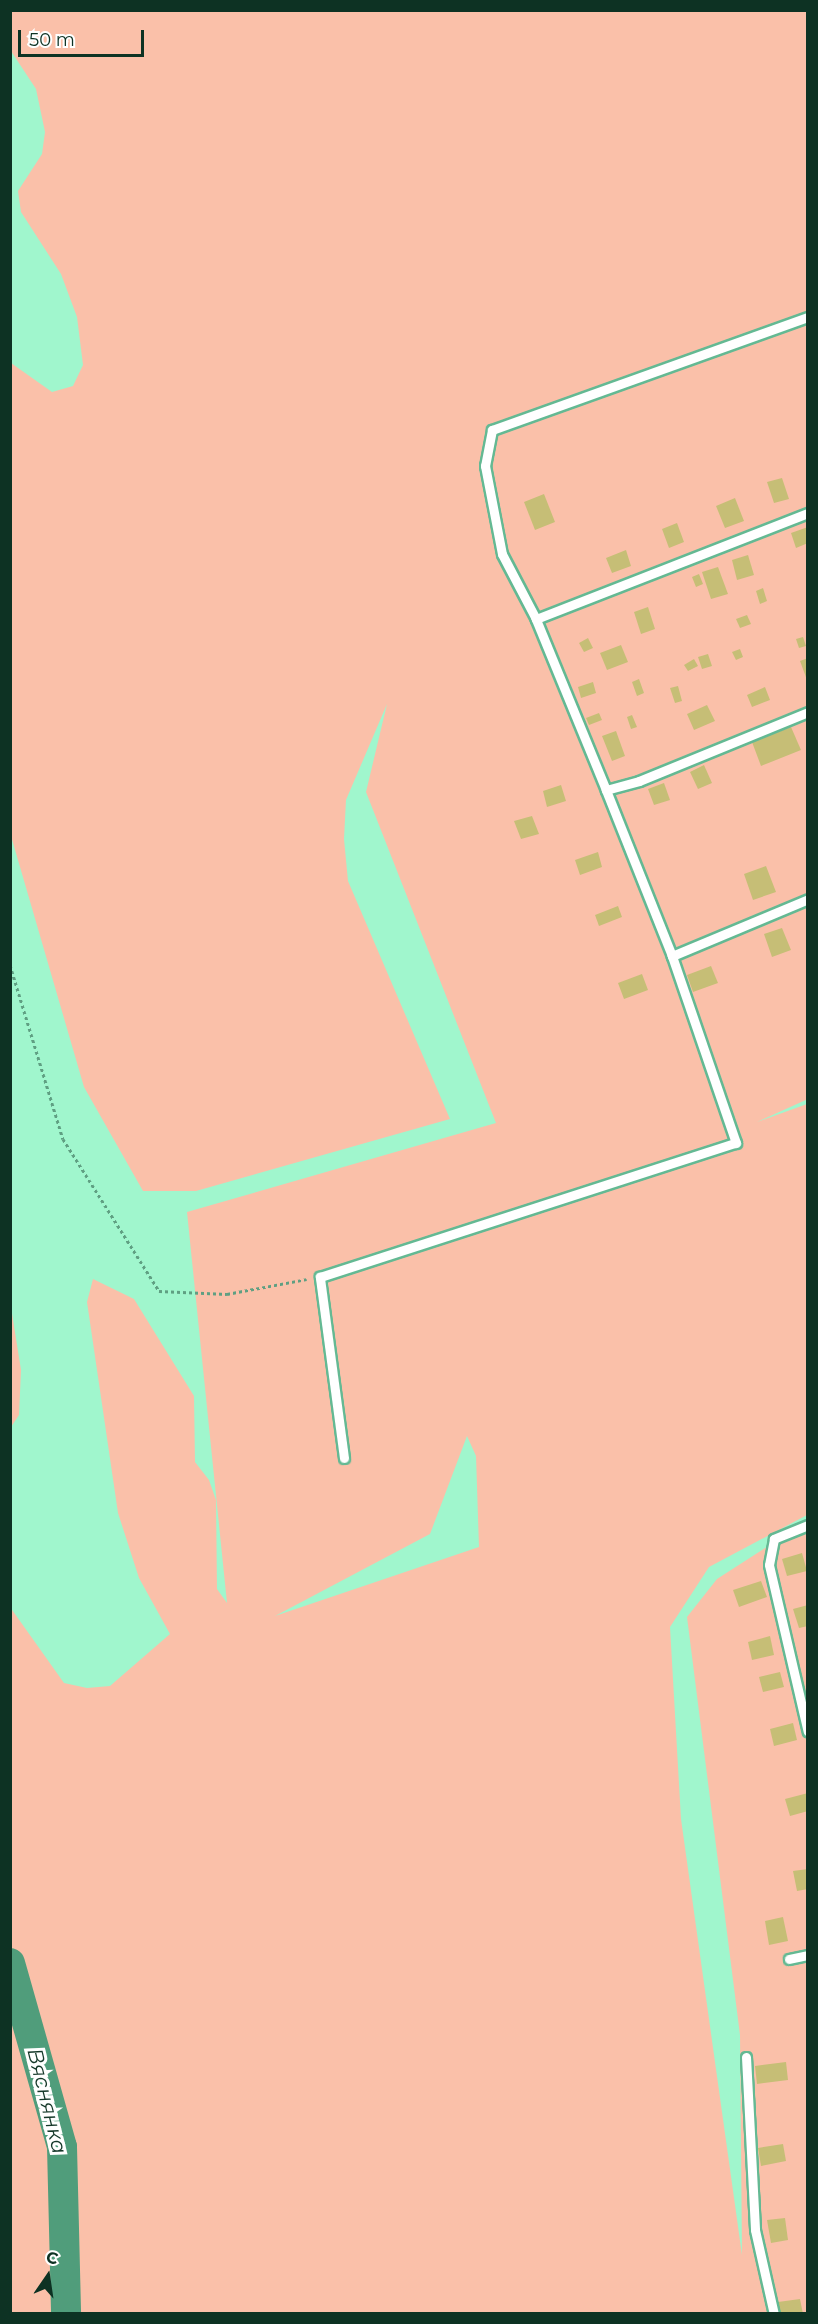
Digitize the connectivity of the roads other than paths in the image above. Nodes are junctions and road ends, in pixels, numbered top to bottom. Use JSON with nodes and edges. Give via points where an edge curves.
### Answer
{"nodes":[{"id":1,"x":807,"y":317,"type":"edge"},
{"id":2,"x":807,"y":513,"type":"edge"},
{"id":3,"x":536,"y":619,"type":"junction"},
{"id":4,"x":807,"y":712,"type":"edge"},
{"id":5,"x":606,"y":790,"type":"junction"},
{"id":6,"x":807,"y":899,"type":"edge"},
{"id":7,"x":672,"y":956,"type":"junction"},
{"id":8,"x":344,"y":1458,"type":"dead end"},
{"id":9,"x":807,"y":1525,"type":"edge"},
{"id":10,"x":807,"y":1732,"type":"edge"},
{"id":11,"x":807,"y":1955,"type":"edge"},
{"id":12,"x":789,"y":1959,"type":"dead end"},
{"id":13,"x":746,"y":2057,"type":"dead end"},
{"id":14,"x":774,"y":2313,"type":"edge"}],
"edges":[{"from":1,"to":3,"type":"lane","via":[[492,430],[485,466],[502,554]]},
{"from":2,"to":3,"type":"lane"},
{"from":3,"to":5,"type":"lane"},
{"from":4,"to":5,"type":"lane","via":[[639,781]]},
{"from":5,"to":7,"type":"lane"},
{"from":6,"to":7,"type":"lane"},
{"from":7,"to":8,"type":"lane","via":[[736,1143],[320,1277]]},
{"from":9,"to":10,"type":"lane","via":[[774,1539],[769,1565]]},
{"from":11,"to":12,"type":"lane"},
{"from":13,"to":14,"type":"lane","via":[[755,2230]]}]}
